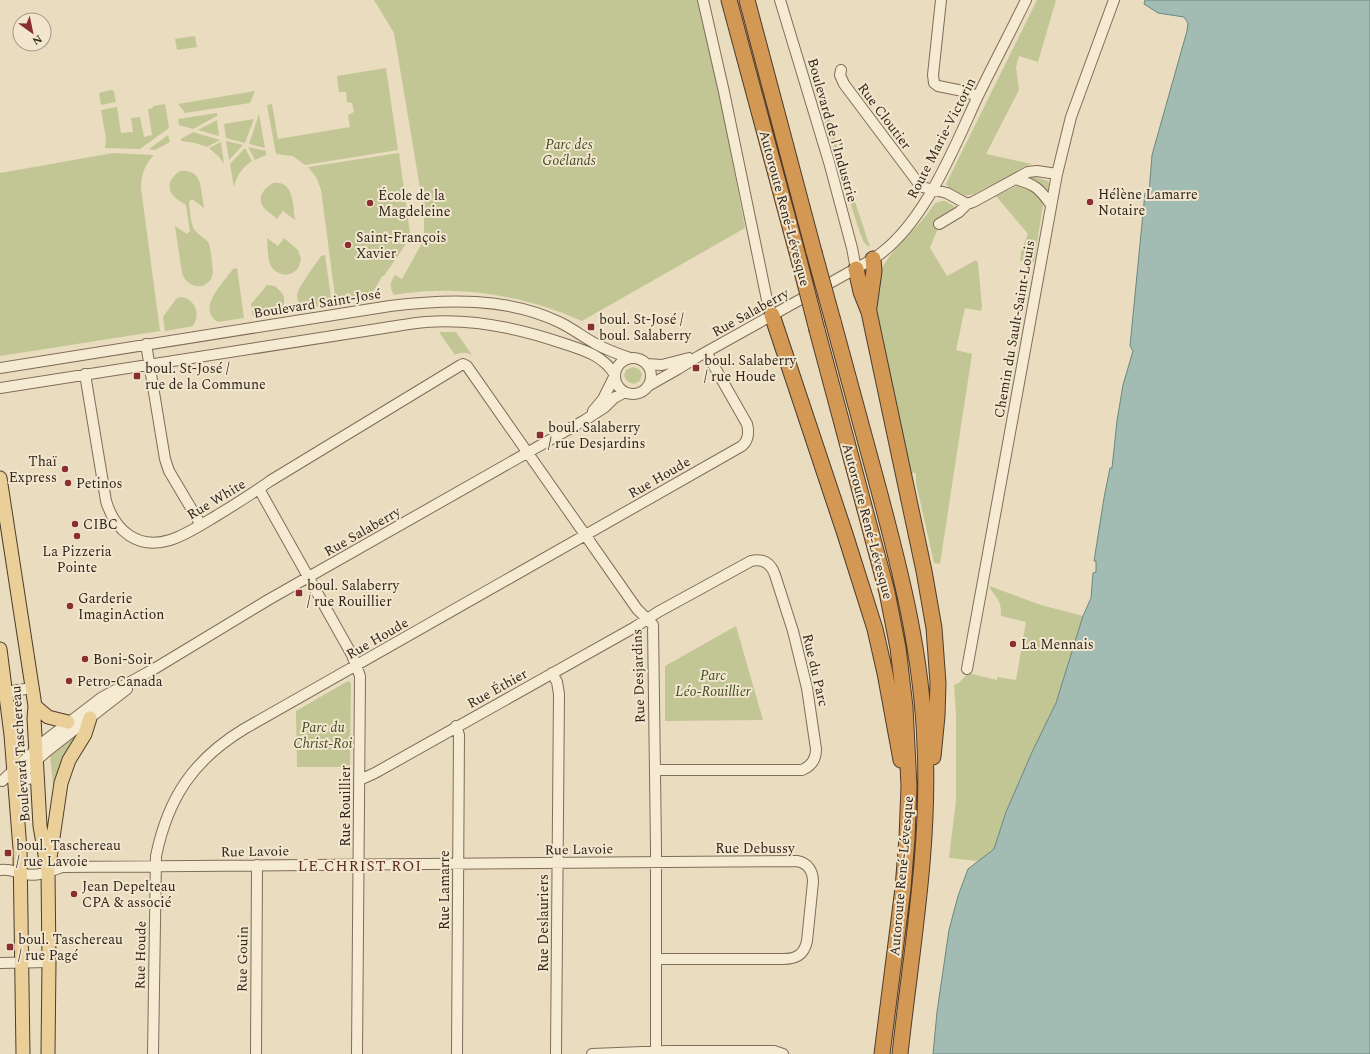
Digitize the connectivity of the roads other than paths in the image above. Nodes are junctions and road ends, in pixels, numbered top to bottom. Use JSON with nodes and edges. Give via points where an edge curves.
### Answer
{"nodes":[{"id":1,"x":703,"y":0,"type":"edge"},
{"id":2,"x":729,"y":0,"type":"edge"},
{"id":3,"x":747,"y":0,"type":"edge"},
{"id":4,"x":780,"y":0,"type":"edge"},
{"id":5,"x":941,"y":0,"type":"edge"},
{"id":6,"x":1026,"y":0,"type":"edge"},
{"id":7,"x":1114,"y":0,"type":"edge"},
{"id":8,"x":841,"y":70,"type":"dead end"},
{"id":9,"x":978,"y":96,"type":"junction"},
{"id":10,"x":1057,"y":174,"type":"junction"},
{"id":11,"x":1015,"y":179,"type":"junction"},
{"id":12,"x":932,"y":189,"type":"junction"},
{"id":13,"x":967,"y":204,"type":"junction"},
{"id":14,"x":1051,"y":205,"type":"junction"},
{"id":15,"x":939,"y":224,"type":"dead end"},
{"id":16,"x":873,"y":259,"type":"junction"},
{"id":17,"x":856,"y":269,"type":"junction"},
{"id":18,"x":869,"y":312,"type":"junction"},
{"id":19,"x":772,"y":315,"type":"junction"},
{"id":20,"x":146,"y":344,"type":"junction"},
{"id":21,"x":702,"y":354,"type":"junction"},
{"id":22,"x":630,"y":358,"type":"junction"},
{"id":23,"x":149,"y":364,"type":"junction"},
{"id":24,"x":647,"y":364,"type":"junction"},
{"id":25,"x":459,"y":367,"type":"joint"},
{"id":26,"x":0,"y":368,"type":"edge"},
{"id":27,"x":85,"y":374,"type":"junction"},
{"id":28,"x":615,"y":375,"type":"junction"},
{"id":29,"x":648,"y":386,"type":"junction"},
{"id":30,"x":0,"y":388,"type":"edge"},
{"id":31,"x":624,"y":392,"type":"junction"},
{"id":32,"x":585,"y":420,"type":"junction"},
{"id":33,"x":528,"y":453,"type":"junction"},
{"id":34,"x":0,"y":478,"type":"edge"},
{"id":35,"x":259,"y":489,"type":"junction"},
{"id":36,"x":201,"y":525,"type":"junction"},
{"id":37,"x":586,"y":536,"type":"junction"},
{"id":38,"x":308,"y":577,"type":"junction"},
{"id":39,"x":647,"y":619,"type":"junction"},
{"id":40,"x":0,"y":649,"type":"edge"},
{"id":41,"x":357,"y":665,"type":"junction"},
{"id":42,"x":154,"y":669,"type":"junction"},
{"id":43,"x":967,"y":669,"type":"dead end"},
{"id":44,"x":552,"y":673,"type":"junction"},
{"id":45,"x":32,"y":688,"type":"junction"},
{"id":46,"x":3,"y":691,"type":"edge"},
{"id":47,"x":35,"y":706,"type":"junction"},
{"id":48,"x":90,"y":718,"type":"junction"},
{"id":49,"x":68,"y":722,"type":"junction"},
{"id":50,"x":456,"y":726,"type":"junction"},
{"id":51,"x":36,"y":755,"type":"junction"},
{"id":52,"x":655,"y":770,"type":"junction"},
{"id":53,"x":14,"y":775,"type":"junction"},
{"id":54,"x":37,"y":778,"type":"junction"},
{"id":55,"x":359,"y":779,"type":"junction"},
{"id":56,"x":1,"y":781,"type":"edge"},
{"id":57,"x":909,"y":802,"type":"junction"},
{"id":58,"x":924,"y":853,"type":"junction"},
{"id":59,"x":656,"y":862,"type":"junction"},
{"id":60,"x":558,"y":863,"type":"junction"},
{"id":61,"x":359,"y":864,"type":"junction"},
{"id":62,"x":458,"y":864,"type":"junction"},
{"id":63,"x":257,"y":865,"type":"junction"},
{"id":64,"x":156,"y":867,"type":"junction"},
{"id":65,"x":0,"y":870,"type":"edge"},
{"id":66,"x":48,"y":872,"type":"junction"},
{"id":67,"x":21,"y":873,"type":"junction"},
{"id":68,"x":656,"y":959,"type":"junction"},
{"id":69,"x":22,"y":962,"type":"junction"},
{"id":70,"x":49,"y":962,"type":"junction"},
{"id":71,"x":0,"y":963,"type":"edge"},
{"id":72,"x":656,"y":1053,"type":"edge"},
{"id":73,"x":23,"y":1054,"type":"edge"},
{"id":74,"x":48,"y":1054,"type":"edge"},
{"id":75,"x":153,"y":1054,"type":"edge"},
{"id":76,"x":256,"y":1054,"type":"edge"},
{"id":77,"x":357,"y":1054,"type":"edge"},
{"id":78,"x":457,"y":1054,"type":"edge"},
{"id":79,"x":556,"y":1054,"type":"edge"},
{"id":80,"x":592,"y":1054,"type":"edge"},
{"id":81,"x":783,"y":1054,"type":"edge"},
{"id":82,"x":882,"y":1054,"type":"edge"},
{"id":83,"x":900,"y":1054,"type":"edge"}],
"edges":[{"from":1,"to":19,"type":"street"},
{"from":2,"to":57,"type":"highway","name":"Autoroute René-Lévesque","bridge":true,"via":[[882,572],[896,634],[906,722]]},
{"from":3,"to":58,"type":"highway","name":"Autoroute René-Lévesque","bridge":true,"via":[[895,553],[913,634],[922,693],[925,743]]},
{"from":4,"to":17,"type":"street","name":"Boulevard de l'Industrie","via":[[829,162]]},
{"from":5,"to":9,"type":"street","via":[[934,83]]},
{"from":6,"to":9,"type":"street","name":"Route Marie-Victorin"},
{"from":7,"to":10,"type":"street","name":"Chemin du Sault-Saint-Louis","via":[[1071,117]]},
{"from":8,"to":12,"type":"street","name":"Rue Cloutier","via":[[840,75],[844,84],[916,180],[921,186]]},
{"from":9,"to":12,"type":"street","name":"Route Marie-Victorin"},
{"from":10,"to":11,"type":"street","via":[[1032,172]]},
{"from":10,"to":14,"type":"street","name":"Chemin du Sault-Saint-Louis"},
{"from":11,"to":13,"type":"street"},
{"from":11,"to":14,"type":"street","via":[[1037,187]]},
{"from":12,"to":13,"type":"street","via":[[947,193]]},
{"from":12,"to":16,"type":"street","name":"Route Marie-Victorin","via":[[906,228]]},
{"from":13,"to":15,"type":"street"},
{"from":14,"to":43,"type":"street","name":"Chemin du Sault-Saint-Louis"},
{"from":16,"to":17,"type":"street","name":"Route Marie-Victorin"},
{"from":16,"to":18,"type":"highway"},
{"from":17,"to":18,"type":"highway"},
{"from":17,"to":19,"type":"street","name":"Rue Salaberry"},
{"from":18,"to":58,"type":"highway","via":[[924,571],[935,639],[938,671],[937,716]]},
{"from":19,"to":21,"type":"street","name":"Rue Salaberry"},
{"from":19,"to":57,"type":"highway","via":[[875,628]]},
{"from":20,"to":22,"type":"street","name":"Boulevard Saint-José","via":[[396,305],[456,301],[486,303],[542,315],[572,328],[602,347]]},
{"from":20,"to":23,"type":"street"},
{"from":20,"to":26,"type":"street","name":"Boulevard Saint-José"},
{"from":21,"to":24,"type":"street","name":"Rue Salaberry","via":[[667,364]]},
{"from":21,"to":29,"type":"street","name":"Rue Salaberry"},
{"from":21,"to":37,"type":"street","name":"Rue Houde","via":[[747,424],[746,442]]},
{"from":22,"to":24,"type":"street","via":[[638,358]]},
{"from":22,"to":28,"type":"street","via":[[620,363]]},
{"from":23,"to":27,"type":"street"},
{"from":23,"to":28,"type":"street","via":[[426,322],[453,322],[489,324],[536,334],[595,355],[607,364]]},
{"from":23,"to":36,"type":"street","via":[[167,465]]},
{"from":24,"to":29,"type":"street","via":[[651,376]]},
{"from":25,"to":33,"type":"street","name":"Rue Desjardins","via":[[463,364],[468,366]]},
{"from":25,"to":35,"type":"street","name":"Rue White"},
{"from":27,"to":30,"type":"street"},
{"from":27,"to":36,"type":"street","name":"Rue White","via":[[106,501],[120,529],[132,538],[151,543],[171,540]]},
{"from":28,"to":31,"type":"street","via":[[618,385]]},
{"from":28,"to":32,"type":"street","name":"Rue Salaberry","via":[[603,399]]},
{"from":29,"to":31,"type":"street","via":[[637,393]]},
{"from":31,"to":32,"type":"street","name":"Rue Salaberry"},
{"from":32,"to":33,"type":"street","name":"Rue Salaberry"},
{"from":33,"to":37,"type":"street","name":"Rue Desjardins"},
{"from":33,"to":38,"type":"street","name":"Rue Salaberry"},
{"from":34,"to":45,"type":"main road","name":"Boulevard Taschereau"},
{"from":35,"to":36,"type":"street","name":"Rue White"},
{"from":35,"to":38,"type":"street","name":"Rue Rouillier"},
{"from":37,"to":39,"type":"street","name":"Rue Desjardins"},
{"from":37,"to":41,"type":"street","name":"Rue Houde"},
{"from":38,"to":41,"type":"street","name":"Rue Rouillier"},
{"from":38,"to":42,"type":"street","name":"Rue Salaberry"},
{"from":39,"to":44,"type":"street","name":"Rue Éthier"},
{"from":39,"to":52,"type":"street","name":"Rue Desjardins","via":[[652,623],[654,630]]},
{"from":39,"to":52,"type":"street","name":"Rue du Parc","via":[[750,561],[767,562],[773,569],[793,631],[809,697],[816,749],[813,762],[802,770]]},
{"from":40,"to":46,"type":"main road","name":"Boulevard Taschereau"},
{"from":41,"to":55,"type":"street","name":"Rue Rouillier","via":[[361,680]]},
{"from":41,"to":64,"type":"street","name":"Rue Houde","via":[[232,736],[206,758],[182,786],[169,811],[160,837]]},
{"from":42,"to":48,"type":"street","name":"Rue Salaberry"},
{"from":42,"to":49,"type":"street","name":"Rue Salaberry","via":[[101,698]]},
{"from":44,"to":50,"type":"street","name":"Rue Éthier"},
{"from":44,"to":60,"type":"street","name":"Rue Deslauriers","via":[[559,694]]},
{"from":45,"to":46,"type":"street"},
{"from":45,"to":47,"type":"main road","name":"Boulevard Taschereau"},
{"from":46,"to":53,"type":"main road","name":"Boulevard Taschereau"},
{"from":47,"to":49,"type":"main road","via":[[48,717]]},
{"from":47,"to":51,"type":"main road","name":"Boulevard Taschereau"},
{"from":48,"to":51,"type":"street","name":"Rue Salaberry"},
{"from":48,"to":66,"type":"main road","via":[[61,783]]},
{"from":49,"to":51,"type":"street","name":"Rue Salaberry"},
{"from":50,"to":55,"type":"street","name":"Rue Éthier","via":[[370,776]]},
{"from":50,"to":62,"type":"street","name":"Rue Lamarre","via":[[459,735]]},
{"from":51,"to":53,"type":"street","name":"Rue Salaberry"},
{"from":51,"to":54,"type":"main road","name":"Boulevard Taschereau"},
{"from":52,"to":59,"type":"street","name":"Rue Desjardins"},
{"from":53,"to":54,"type":"street"},
{"from":53,"to":56,"type":"street"},
{"from":53,"to":67,"type":"main road","name":"Boulevard Taschereau"},
{"from":54,"to":66,"type":"main road","name":"Boulevard Taschereau","via":[[40,826]]},
{"from":55,"to":61,"type":"street","name":"Rue Rouillier"},
{"from":57,"to":82,"type":"highway","name":"Autoroute René-Lévesque","via":[[903,888]]},
{"from":58,"to":83,"type":"highway","name":"Autoroute René-Lévesque"},
{"from":59,"to":60,"type":"street","name":"Rue Lavoie"},
{"from":59,"to":68,"type":"street","name":"Rue Desjardins"},
{"from":59,"to":68,"type":"street","name":"Rue Debussy","via":[[798,862],[808,866],[814,878],[806,946],[798,956],[788,959]]},
{"from":60,"to":62,"type":"street","name":"Rue Lavoie"},
{"from":60,"to":79,"type":"street","name":"Rue Deslauriers"},
{"from":61,"to":62,"type":"street","name":"Rue Lavoie"},
{"from":61,"to":63,"type":"street","name":"Rue Lavoie"},
{"from":61,"to":77,"type":"street","name":"Rue Rouillier"},
{"from":62,"to":78,"type":"street","name":"Rue Lamarre"},
{"from":63,"to":64,"type":"street","name":"Rue Lavoie"},
{"from":63,"to":76,"type":"street","name":"Rue Gouin"},
{"from":64,"to":66,"type":"street","name":"Rue Lavoie","via":[[62,867]]},
{"from":64,"to":75,"type":"street","name":"Rue Houde"},
{"from":65,"to":67,"type":"street","name":"Rue Lavoie","via":[[9,869]]},
{"from":66,"to":67,"type":"street","name":"Rue Lavoie","via":[[36,875]]},
{"from":66,"to":70,"type":"main road","name":"Boulevard Taschereau"},
{"from":67,"to":69,"type":"main road","name":"Boulevard Taschereau"},
{"from":68,"to":72,"type":"street","name":"Rue Desjardins"},
{"from":69,"to":70,"type":"street"},
{"from":69,"to":71,"type":"street"},
{"from":69,"to":73,"type":"main road","name":"Boulevard Taschereau"},
{"from":70,"to":74,"type":"main road","name":"Boulevard Taschereau"},
{"from":72,"to":80,"type":"street"},
{"from":72,"to":81,"type":"street","via":[[774,1051]]}]}
